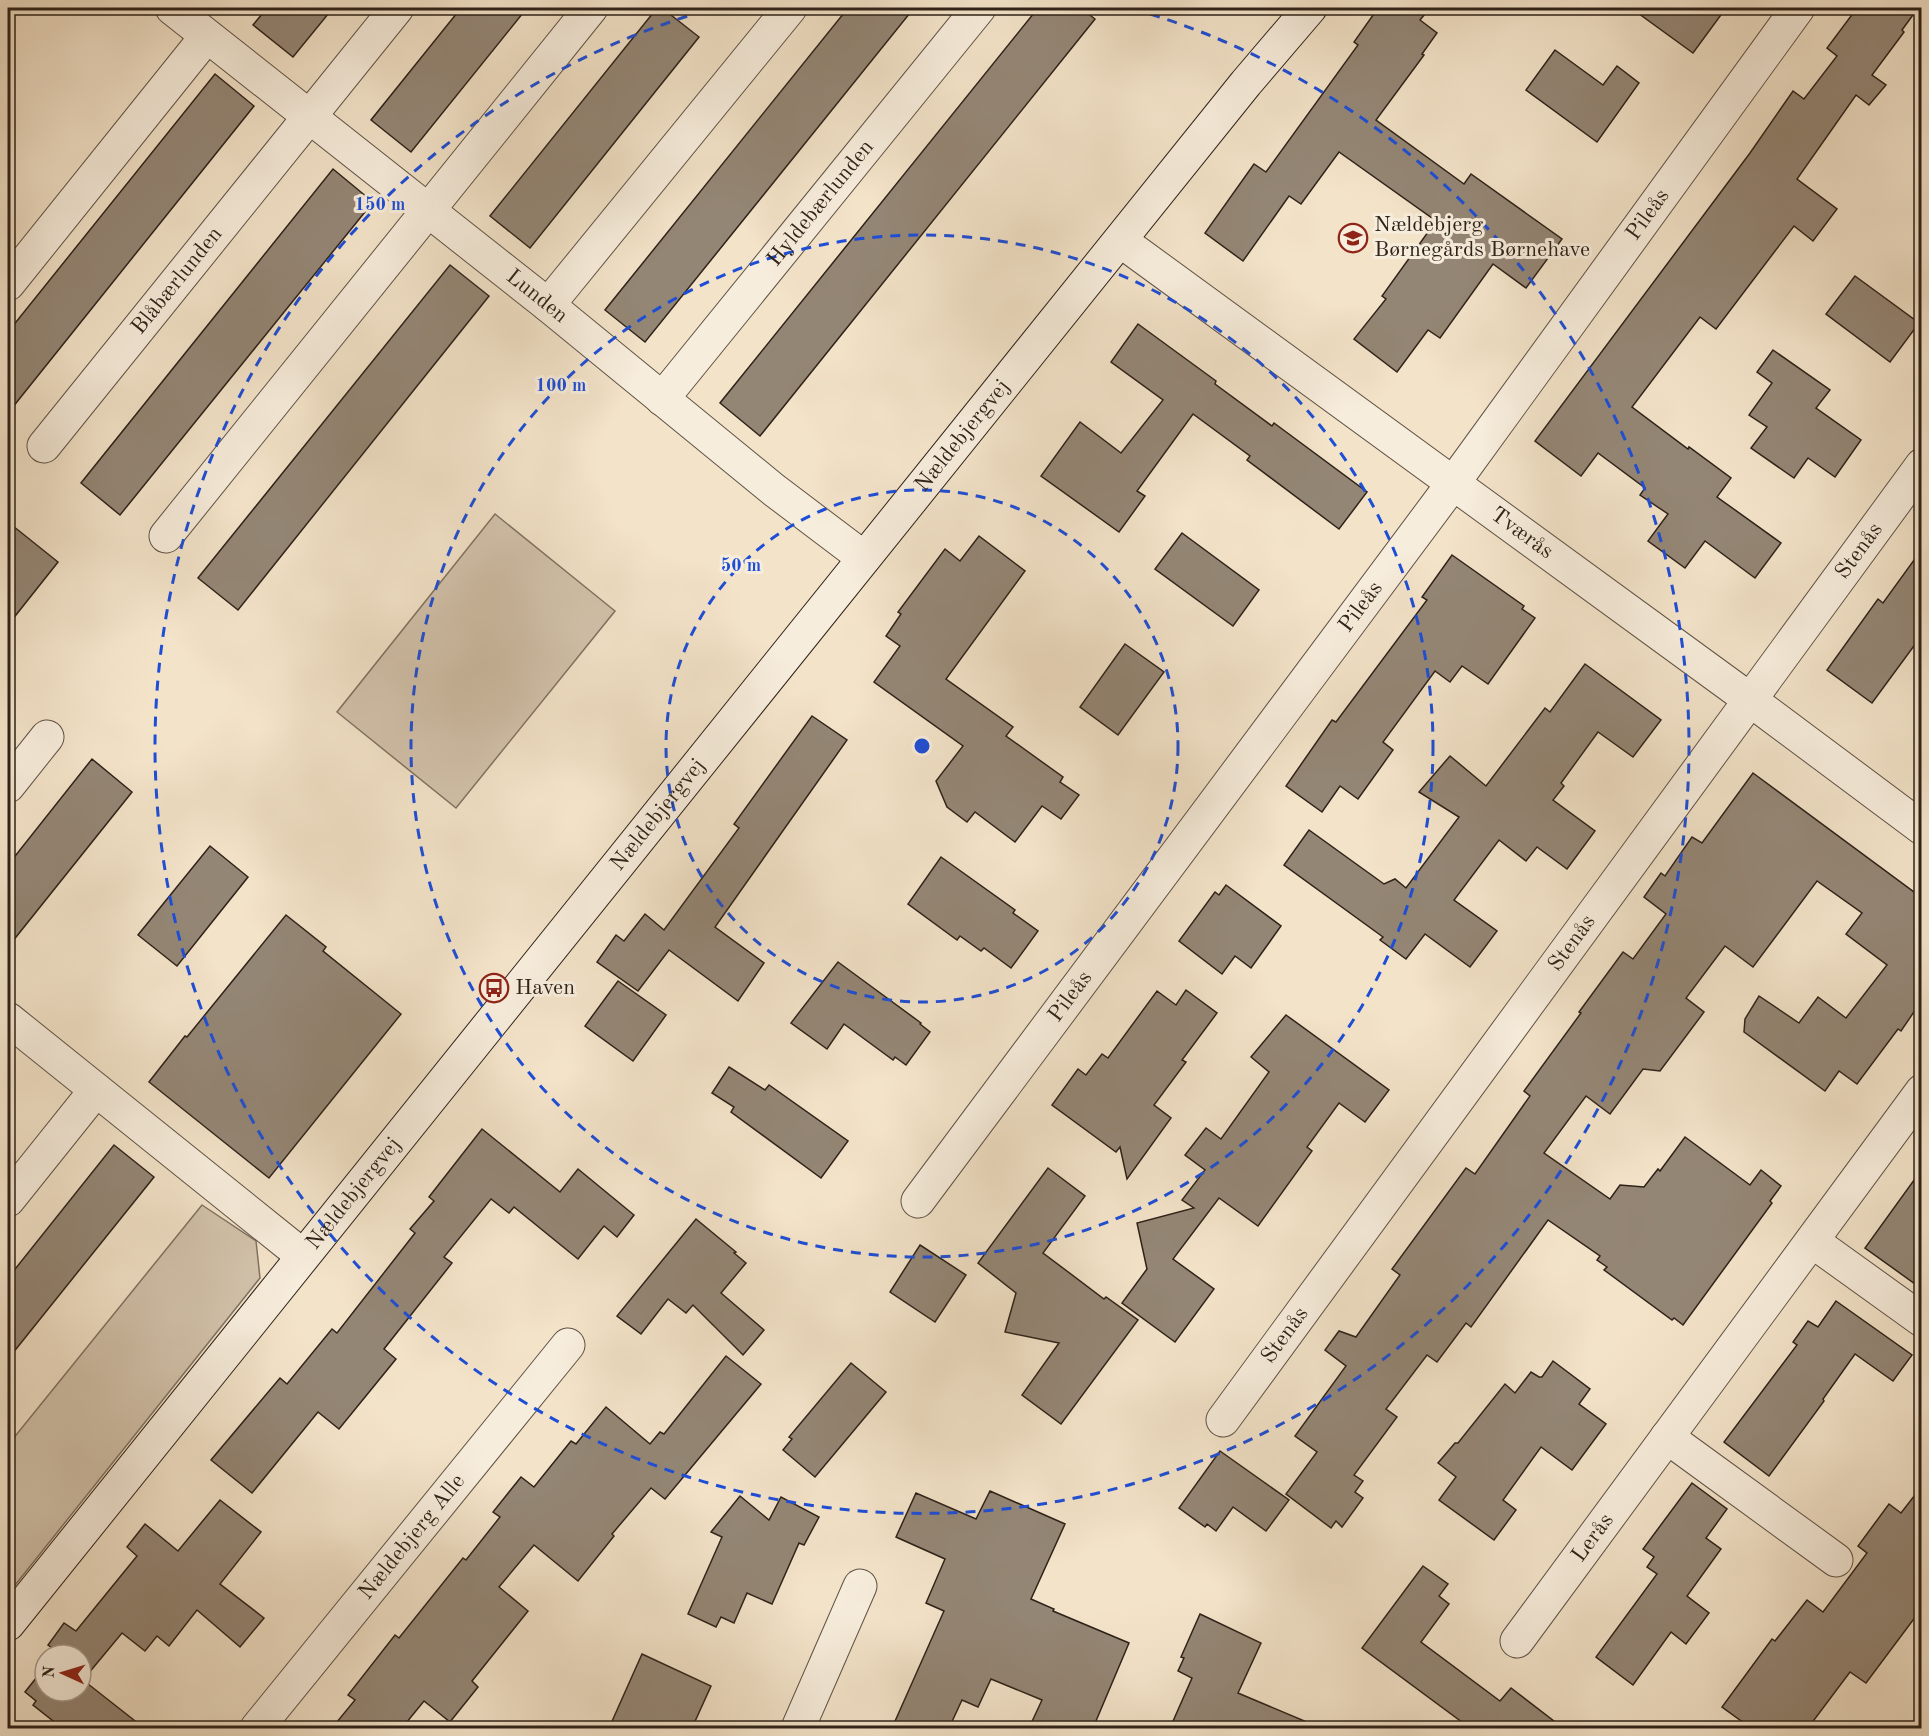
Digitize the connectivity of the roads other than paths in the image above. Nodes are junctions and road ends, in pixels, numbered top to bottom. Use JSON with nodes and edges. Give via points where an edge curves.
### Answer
{"nodes":[{"id":1,"x":397,"y":8,"type":"edge"},
{"id":2,"x":591,"y":8,"type":"edge"},
{"id":3,"x":790,"y":8,"type":"edge"},
{"id":4,"x":979,"y":8,"type":"edge"},
{"id":5,"x":1310,"y":8,"type":"edge"},
{"id":6,"x":1798,"y":8,"type":"edge"},
{"id":7,"x":189,"y":17,"type":"edge"},
{"id":8,"x":309,"y":116,"type":"junction"},
{"id":9,"x":428,"y":211,"type":"junction"},
{"id":10,"x":1121,"y":241,"type":"junction"},
{"id":11,"x":8,"y":284,"type":"edge"},
{"id":12,"x":548,"y":305,"type":"junction"},
{"id":13,"x":662,"y":399,"type":"junction"},
{"id":14,"x":44,"y":446,"type":"dead end"},
{"id":15,"x":1922,"y":465,"type":"edge"},
{"id":16,"x":1454,"y":482,"type":"junction"},
{"id":17,"x":166,"y":536,"type":"dead end"},
{"id":18,"x":864,"y":558,"type":"junction"},
{"id":19,"x":1749,"y":699,"type":"junction"},
{"id":20,"x":47,"y":737,"type":"dead end"},
{"id":21,"x":8,"y":786,"type":"edge"},
{"id":22,"x":1922,"y":828,"type":"edge"},
{"id":23,"x":8,"y":1019,"type":"edge"},
{"id":24,"x":96,"y":1090,"type":"junction"},
{"id":25,"x":1922,"y":1091,"type":"edge"},
{"id":26,"x":8,"y":1200,"type":"edge"},
{"id":27,"x":918,"y":1201,"type":"dead end"},
{"id":28,"x":1812,"y":1241,"type":"junction"},
{"id":29,"x":303,"y":1256,"type":"junction"},
{"id":30,"x":1922,"y":1320,"type":"edge"},
{"id":31,"x":568,"y":1345,"type":"dead end"},
{"id":32,"x":1222,"y":1420,"type":"dead end"},
{"id":33,"x":1667,"y":1437,"type":"junction"},
{"id":34,"x":1836,"y":1560,"type":"dead end"},
{"id":35,"x":860,"y":1586,"type":"dead end"},
{"id":36,"x":8,"y":1624,"type":"edge"},
{"id":37,"x":1517,"y":1641,"type":"dead end"},
{"id":38,"x":257,"y":1728,"type":"edge"},
{"id":39,"x":798,"y":1728,"type":"edge"}],
"edges":[{"from":1,"to":8,"type":"street"},
{"from":2,"to":9,"type":"street"},
{"from":3,"to":12,"type":"street"},
{"from":4,"to":13,"type":"street","name":"Hyldebærlunden"},
{"from":5,"to":10,"type":"street","name":"Nældebjergvej"},
{"from":6,"to":16,"type":"street","name":"Pileås"},
{"from":7,"to":8,"type":"street","name":"Lunden"},
{"from":7,"to":11,"type":"street"},
{"from":8,"to":9,"type":"street","name":"Lunden"},
{"from":8,"to":14,"type":"street","name":"Blåbærlunden"},
{"from":9,"to":12,"type":"street","name":"Lunden"},
{"from":9,"to":17,"type":"street"},
{"from":10,"to":16,"type":"street","name":"Tværås"},
{"from":10,"to":18,"type":"street","name":"Nældebjergvej"},
{"from":12,"to":13,"type":"street","name":"Lunden"},
{"from":13,"to":18,"type":"street","name":"Lunden"},
{"from":15,"to":19,"type":"street","name":"Stenås"},
{"from":16,"to":19,"type":"street","name":"Tværås"},
{"from":16,"to":27,"type":"street","name":"Pileås"},
{"from":18,"to":29,"type":"street","name":"Nældebjergvej"},
{"from":19,"to":22,"type":"street","name":"Tværås"},
{"from":19,"to":32,"type":"street","name":"Stenås"},
{"from":20,"to":21,"type":"street"},
{"from":23,"to":24,"type":"street"},
{"from":24,"to":26,"type":"street"},
{"from":24,"to":29,"type":"street"},
{"from":25,"to":28,"type":"street","name":"Lerås"},
{"from":28,"to":30,"type":"street"},
{"from":28,"to":33,"type":"street","name":"Lerås"},
{"from":29,"to":36,"type":"street","name":"Nældebjergvej"},
{"from":31,"to":38,"type":"street","name":"Nældebjerg Alle"},
{"from":33,"to":34,"type":"street"},
{"from":33,"to":37,"type":"street","name":"Lerås"},
{"from":35,"to":39,"type":"street"}]}
